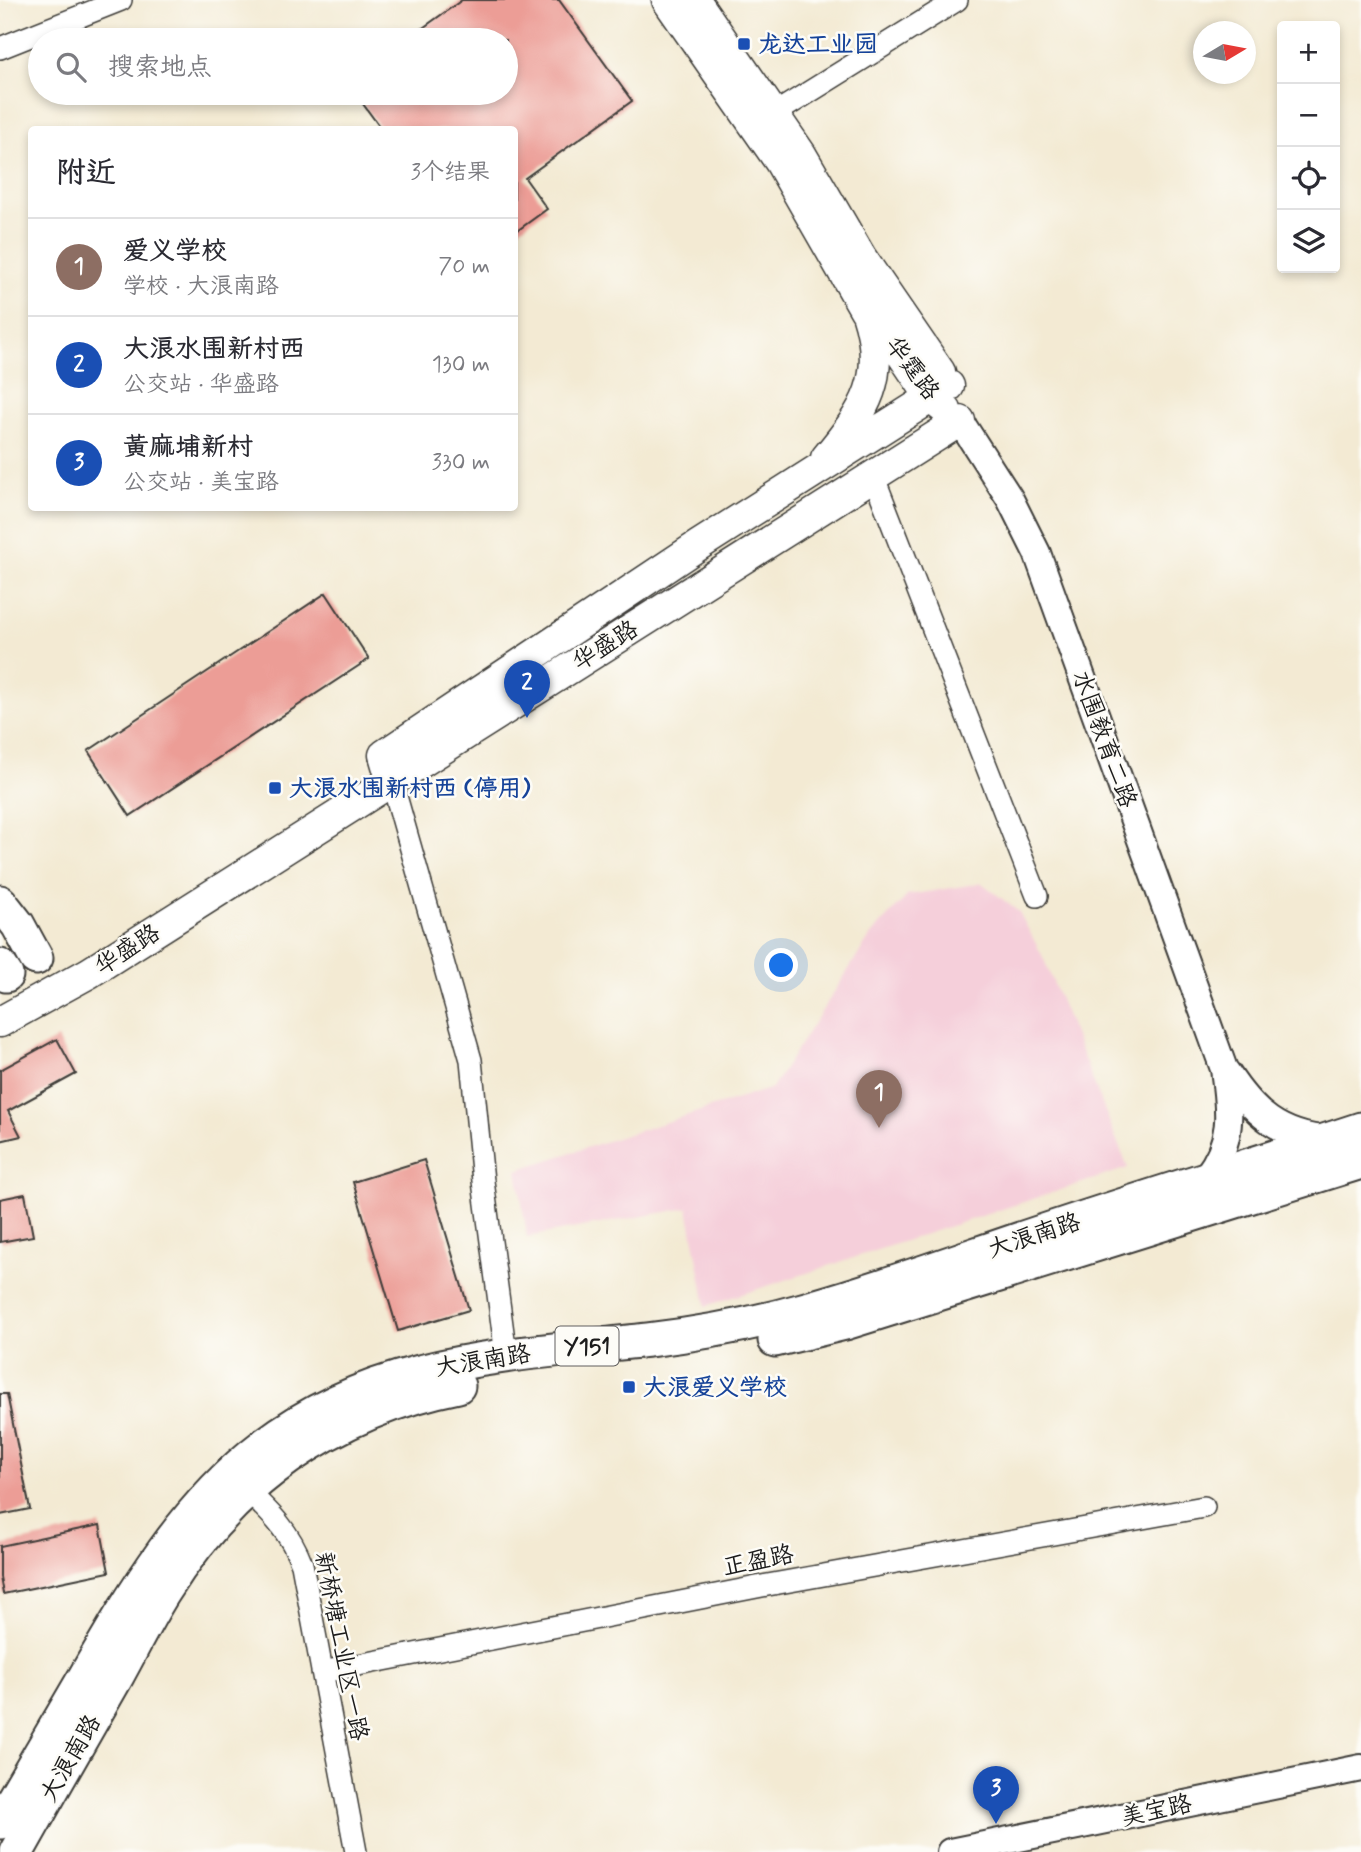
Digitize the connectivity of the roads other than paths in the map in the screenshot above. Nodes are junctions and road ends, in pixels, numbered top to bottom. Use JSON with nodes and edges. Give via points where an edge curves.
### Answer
{"nodes":[{"id":1,"x":121,"y":0,"type":"edge"},
{"id":2,"x":667,"y":0,"type":"edge"},
{"id":3,"x":695,"y":0,"type":"edge"},
{"id":4,"x":957,"y":0,"type":"edge"},
{"id":5,"x":50,"y":28,"type":"edge"},
{"id":6,"x":28,"y":37,"type":"edge"},
{"id":7,"x":0,"y":48,"type":"edge"},
{"id":8,"x":774,"y":114,"type":"junction"},
{"id":9,"x":865,"y":310,"type":"junction"},
{"id":10,"x":941,"y":392,"type":"junction"},
{"id":11,"x":960,"y":421,"type":"junction"},
{"id":12,"x":809,"y":475,"type":"junction"},
{"id":13,"x":873,"y":475,"type":"junction"},
{"id":14,"x":388,"y":768,"type":"junction"},
{"id":15,"x":1037,"y":896,"type":"dead end"},
{"id":16,"x":0,"y":902,"type":"edge"},
{"id":17,"x":36,"y":958,"type":"joint"},
{"id":18,"x":3,"y":970,"type":"edge"},
{"id":19,"x":0,"y":1022,"type":"edge"},
{"id":20,"x":1224,"y":1069,"type":"junction"},
{"id":21,"x":1361,"y":1129,"type":"edge"},
{"id":22,"x":1329,"y":1140,"type":"junction"},
{"id":23,"x":1361,"y":1162,"type":"edge"},
{"id":24,"x":1206,"y":1177,"type":"junction"},
{"id":25,"x":506,"y":1355,"type":"junction"},
{"id":26,"x":239,"y":1483,"type":"junction"},
{"id":27,"x":1204,"y":1507,"type":"dead end"},
{"id":28,"x":323,"y":1672,"type":"junction"},
{"id":29,"x":1361,"y":1768,"type":"edge"},
{"id":30,"x":39,"y":1812,"type":"junction"},
{"id":31,"x":0,"y":1822,"type":"edge"},
{"id":32,"x":17,"y":1852,"type":"edge"},
{"id":33,"x":32,"y":1852,"type":"edge"},
{"id":34,"x":356,"y":1852,"type":"edge"},
{"id":35,"x":950,"y":1852,"type":"edge"}],
"edges":[{"from":1,"to":5,"type":"street"},
{"from":2,"to":9,"type":"main road","name":"华霆路","via":[[780,162]]},
{"from":3,"to":8,"type":"main road","name":"华霆路"},
{"from":4,"to":8,"type":"street"},
{"from":6,"to":7,"type":"street"},
{"from":8,"to":10,"type":"main road","name":"华霆路"},
{"from":9,"to":10,"type":"main road","name":"华霆路"},
{"from":9,"to":12,"type":"main road","via":[[876,345],[873,381],[851,425]]},
{"from":10,"to":11,"type":"main road","name":"华霆路"},
{"from":10,"to":12,"type":"main road","name":"华盛路"},
{"from":11,"to":13,"type":"main road","name":"华盛路"},
{"from":11,"to":20,"type":"street","name":"水围教育二路","via":[[1010,499],[1037,553]]},
{"from":12,"to":14,"type":"main road","name":"华盛路","via":[[699,545]]},
{"from":13,"to":14,"type":"main road","name":"华盛路","via":[[704,585]]},
{"from":13,"to":15,"type":"street"},
{"from":14,"to":19,"type":"main road","name":"华盛路","via":[[71,985]]},
{"from":14,"to":25,"type":"street","via":[[471,1060]]},
{"from":16,"to":17,"type":"main road"},
{"from":17,"to":18,"type":"main road"},
{"from":20,"to":22,"type":"street","via":[[1259,1114],[1290,1132]]},
{"from":20,"to":24,"type":"street","via":[[1227,1132],[1221,1157]]},
{"from":21,"to":22,"type":"main road","name":"大浪南路","number":"Y151"},
{"from":22,"to":24,"type":"main road","name":"大浪南路","number":"Y151"},
{"from":23,"to":26,"type":"main road","name":"大浪南路","number":"Y151","via":[[845,1324],[694,1356],[520,1376],[418,1395],[336,1428]]},
{"from":24,"to":25,"type":"main road","name":"大浪南路","number":"Y151","via":[[799,1311],[698,1334]]},
{"from":25,"to":26,"type":"main road","name":"大浪南路","number":"Y151","via":[[408,1374],[332,1401],[260,1448]]},
{"from":26,"to":28,"type":"street","name":"新桥塘工业区一路","via":[[293,1540]]},
{"from":26,"to":30,"type":"main road","name":"大浪南路","number":"Y151","via":[[163,1592]]},
{"from":26,"to":31,"type":"main road","name":"大浪南路","number":"Y151","via":[[174,1536],[143,1579]]},
{"from":27,"to":28,"type":"street","name":"正盈路","via":[[762,1586]]},
{"from":28,"to":34,"type":"street","name":"新桥塘工业区一路"},
{"from":29,"to":35,"type":"street","name":"美宝路"},
{"from":30,"to":32,"type":"main road","name":"大浪南路","number":"Y151"},
{"from":30,"to":33,"type":"main road"}]}
